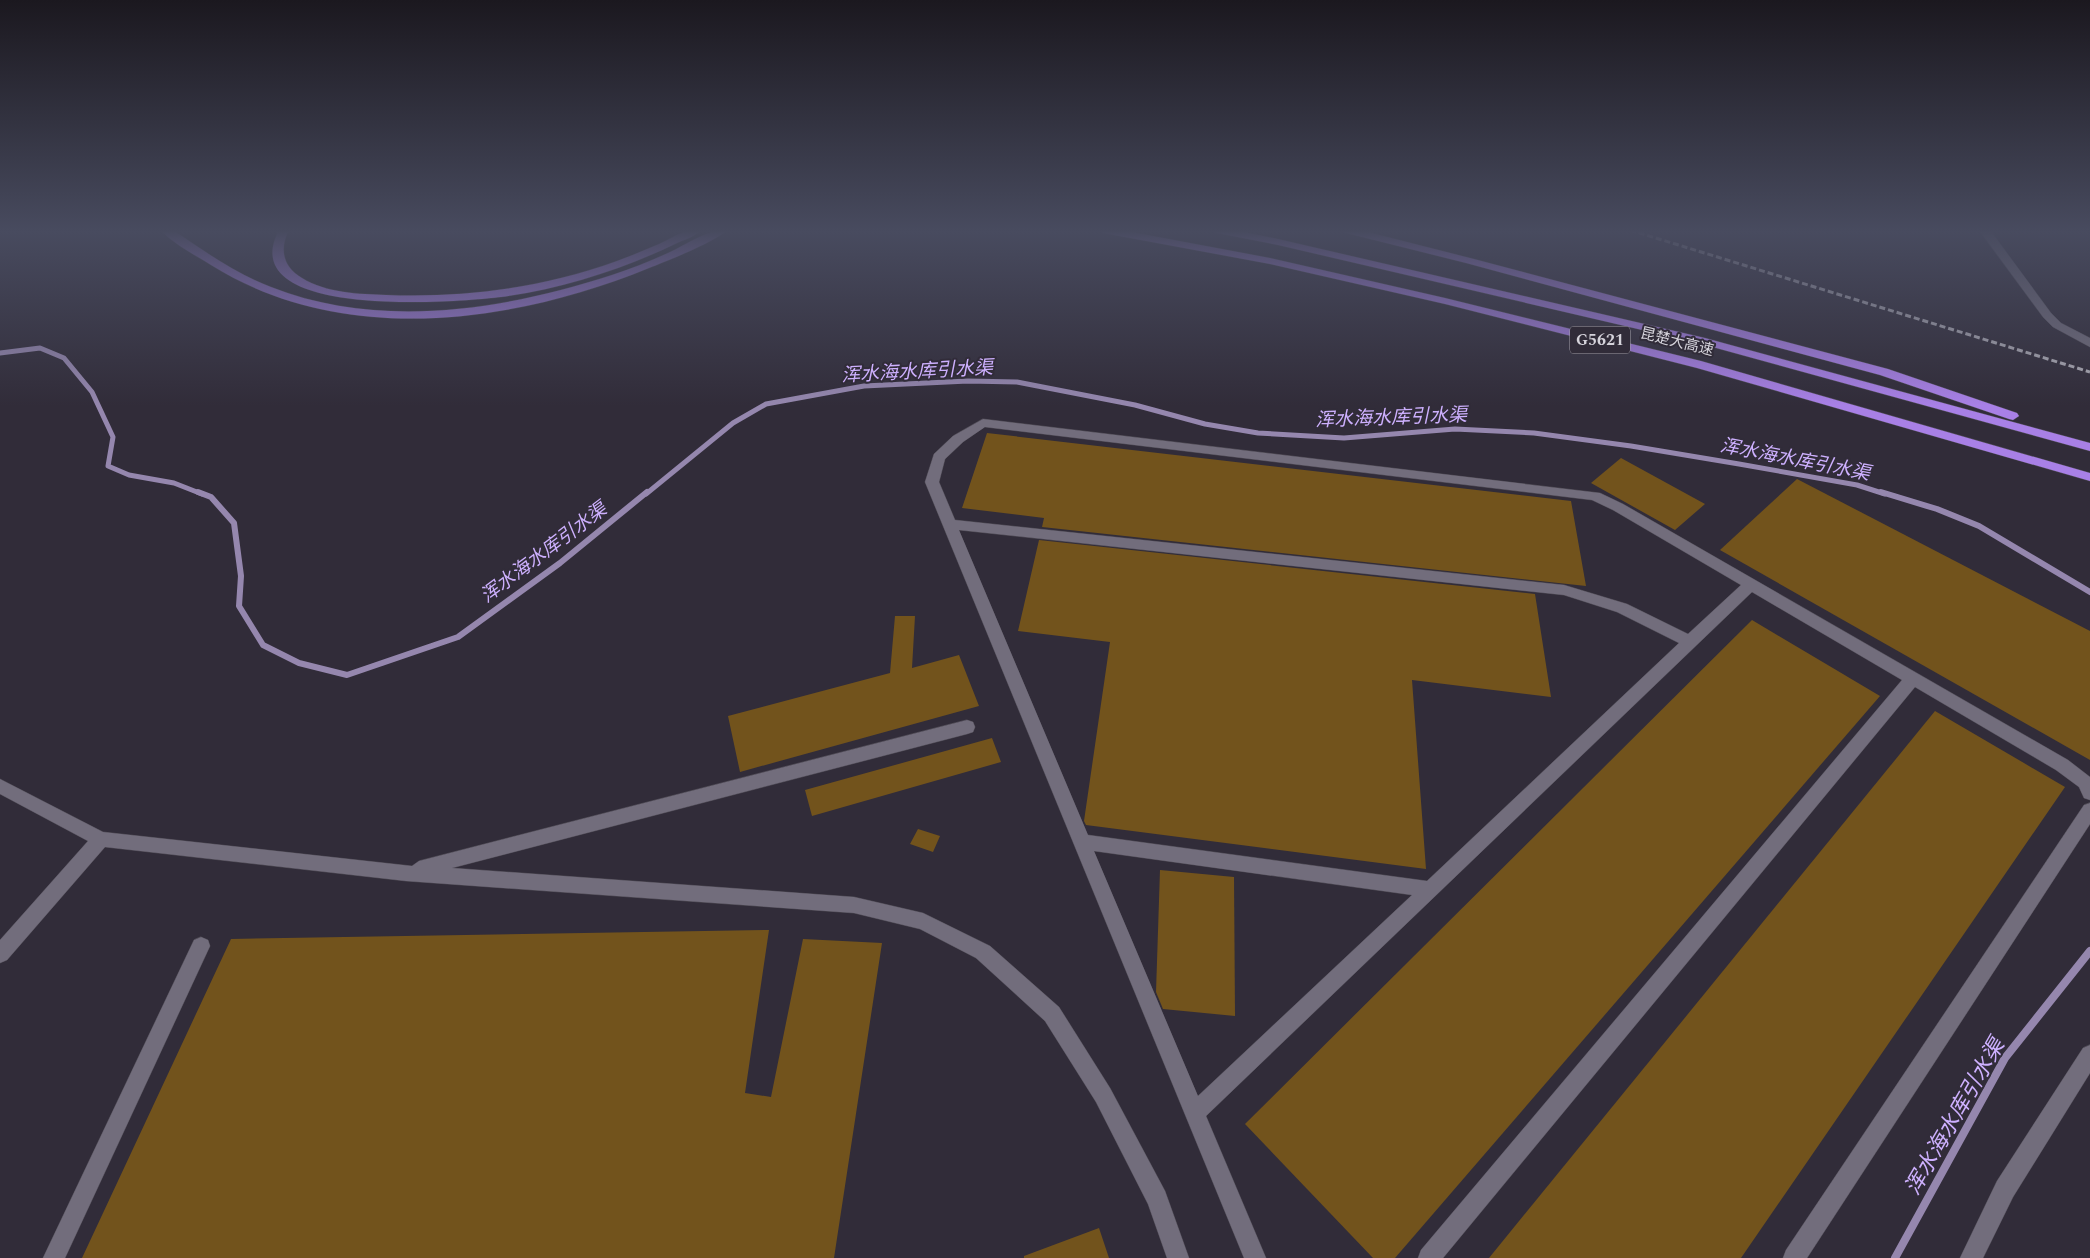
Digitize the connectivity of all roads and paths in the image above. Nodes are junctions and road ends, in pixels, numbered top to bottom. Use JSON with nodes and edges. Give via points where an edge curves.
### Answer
{"nodes":[{"id":1,"x":267,"y":289,"type":"edge"},
{"id":2,"x":321,"y":289,"type":"edge"},
{"id":3,"x":528,"y":289,"type":"edge"},
{"id":4,"x":581,"y":289,"type":"edge"},
{"id":5,"x":1390,"y":289,"type":"edge"},
{"id":6,"x":1480,"y":289,"type":"edge"},
{"id":7,"x":1573,"y":289,"type":"edge"},
{"id":8,"x":2028,"y":289,"type":"edge"},
{"id":9,"x":2090,"y":343,"type":"edge"},
{"id":10,"x":2090,"y":443,"type":"edge"},
{"id":11,"x":2090,"y":447,"type":"edge"},
{"id":12,"x":2090,"y":476,"type":"edge"},
{"id":13,"x":950,"y":524,"type":"junction"},
{"id":14,"x":1751,"y":584,"type":"junction"},
{"id":15,"x":1690,"y":642,"type":"junction"},
{"id":16,"x":1913,"y":678,"type":"junction"},
{"id":17,"x":967,"y":727,"type":"dead end"},
{"id":18,"x":0,"y":786,"type":"edge"},
{"id":19,"x":2090,"y":793,"type":"edge"},
{"id":20,"x":2090,"y":810,"type":"edge"},
{"id":21,"x":100,"y":839,"type":"junction"},
{"id":22,"x":1082,"y":842,"type":"junction"},
{"id":23,"x":406,"y":872,"type":"junction"},
{"id":24,"x":1430,"y":889,"type":"junction"},
{"id":25,"x":201,"y":946,"type":"dead end"},
{"id":26,"x":0,"y":954,"type":"edge"},
{"id":27,"x":2090,"y":1055,"type":"edge"},
{"id":28,"x":1195,"y":1113,"type":"junction"},
{"id":29,"x":54,"y":1258,"type":"edge"},
{"id":30,"x":1178,"y":1258,"type":"edge"},
{"id":31,"x":1255,"y":1258,"type":"edge"},
{"id":32,"x":1429,"y":1258,"type":"edge"},
{"id":33,"x":1794,"y":1258,"type":"edge"},
{"id":34,"x":1971,"y":1258,"type":"edge"}],
"edges":[{"from":1,"to":4,"type":"highway","via":[[314,304],[349,310],[420,314],[489,309]]},
{"from":2,"to":3,"type":"highway","via":[[360,297],[415,300],[491,295]]},
{"from":5,"to":12,"type":"highway","name":"昆楚大高速","number":"G5621","via":[[1710,367]]},
{"from":6,"to":11,"type":"highway","name":"昆楚大高速","number":"G5621","via":[[1701,340]]},
{"from":7,"to":10,"type":"highway","via":[[1884,372]]},
{"from":8,"to":9,"type":"street","via":[[2057,325]]},
{"from":13,"to":14,"type":"street","via":[[932,482],[939,458],[958,439],[983,423],[1595,496]]},
{"from":13,"to":15,"type":"street","via":[[1564,590],[1622,608]]},
{"from":13,"to":22,"type":"street"},
{"from":14,"to":15,"type":"street"},
{"from":14,"to":16,"type":"street"},
{"from":15,"to":24,"type":"street"},
{"from":16,"to":19,"type":"street","via":[[2062,765],[2086,783]]},
{"from":16,"to":32,"type":"street"},
{"from":17,"to":23,"type":"street"},
{"from":18,"to":21,"type":"street"},
{"from":20,"to":33,"type":"street"},
{"from":21,"to":23,"type":"street"},
{"from":21,"to":26,"type":"street"},
{"from":22,"to":24,"type":"street"},
{"from":22,"to":28,"type":"street"},
{"from":23,"to":30,"type":"street","via":[[854,905],[923,921],[983,952],[1052,1014],[1103,1095],[1157,1200]]},
{"from":24,"to":28,"type":"street"},
{"from":25,"to":29,"type":"street"},
{"from":27,"to":34,"type":"street","via":[[2004,1189]]},
{"from":28,"to":31,"type":"street"}]}
